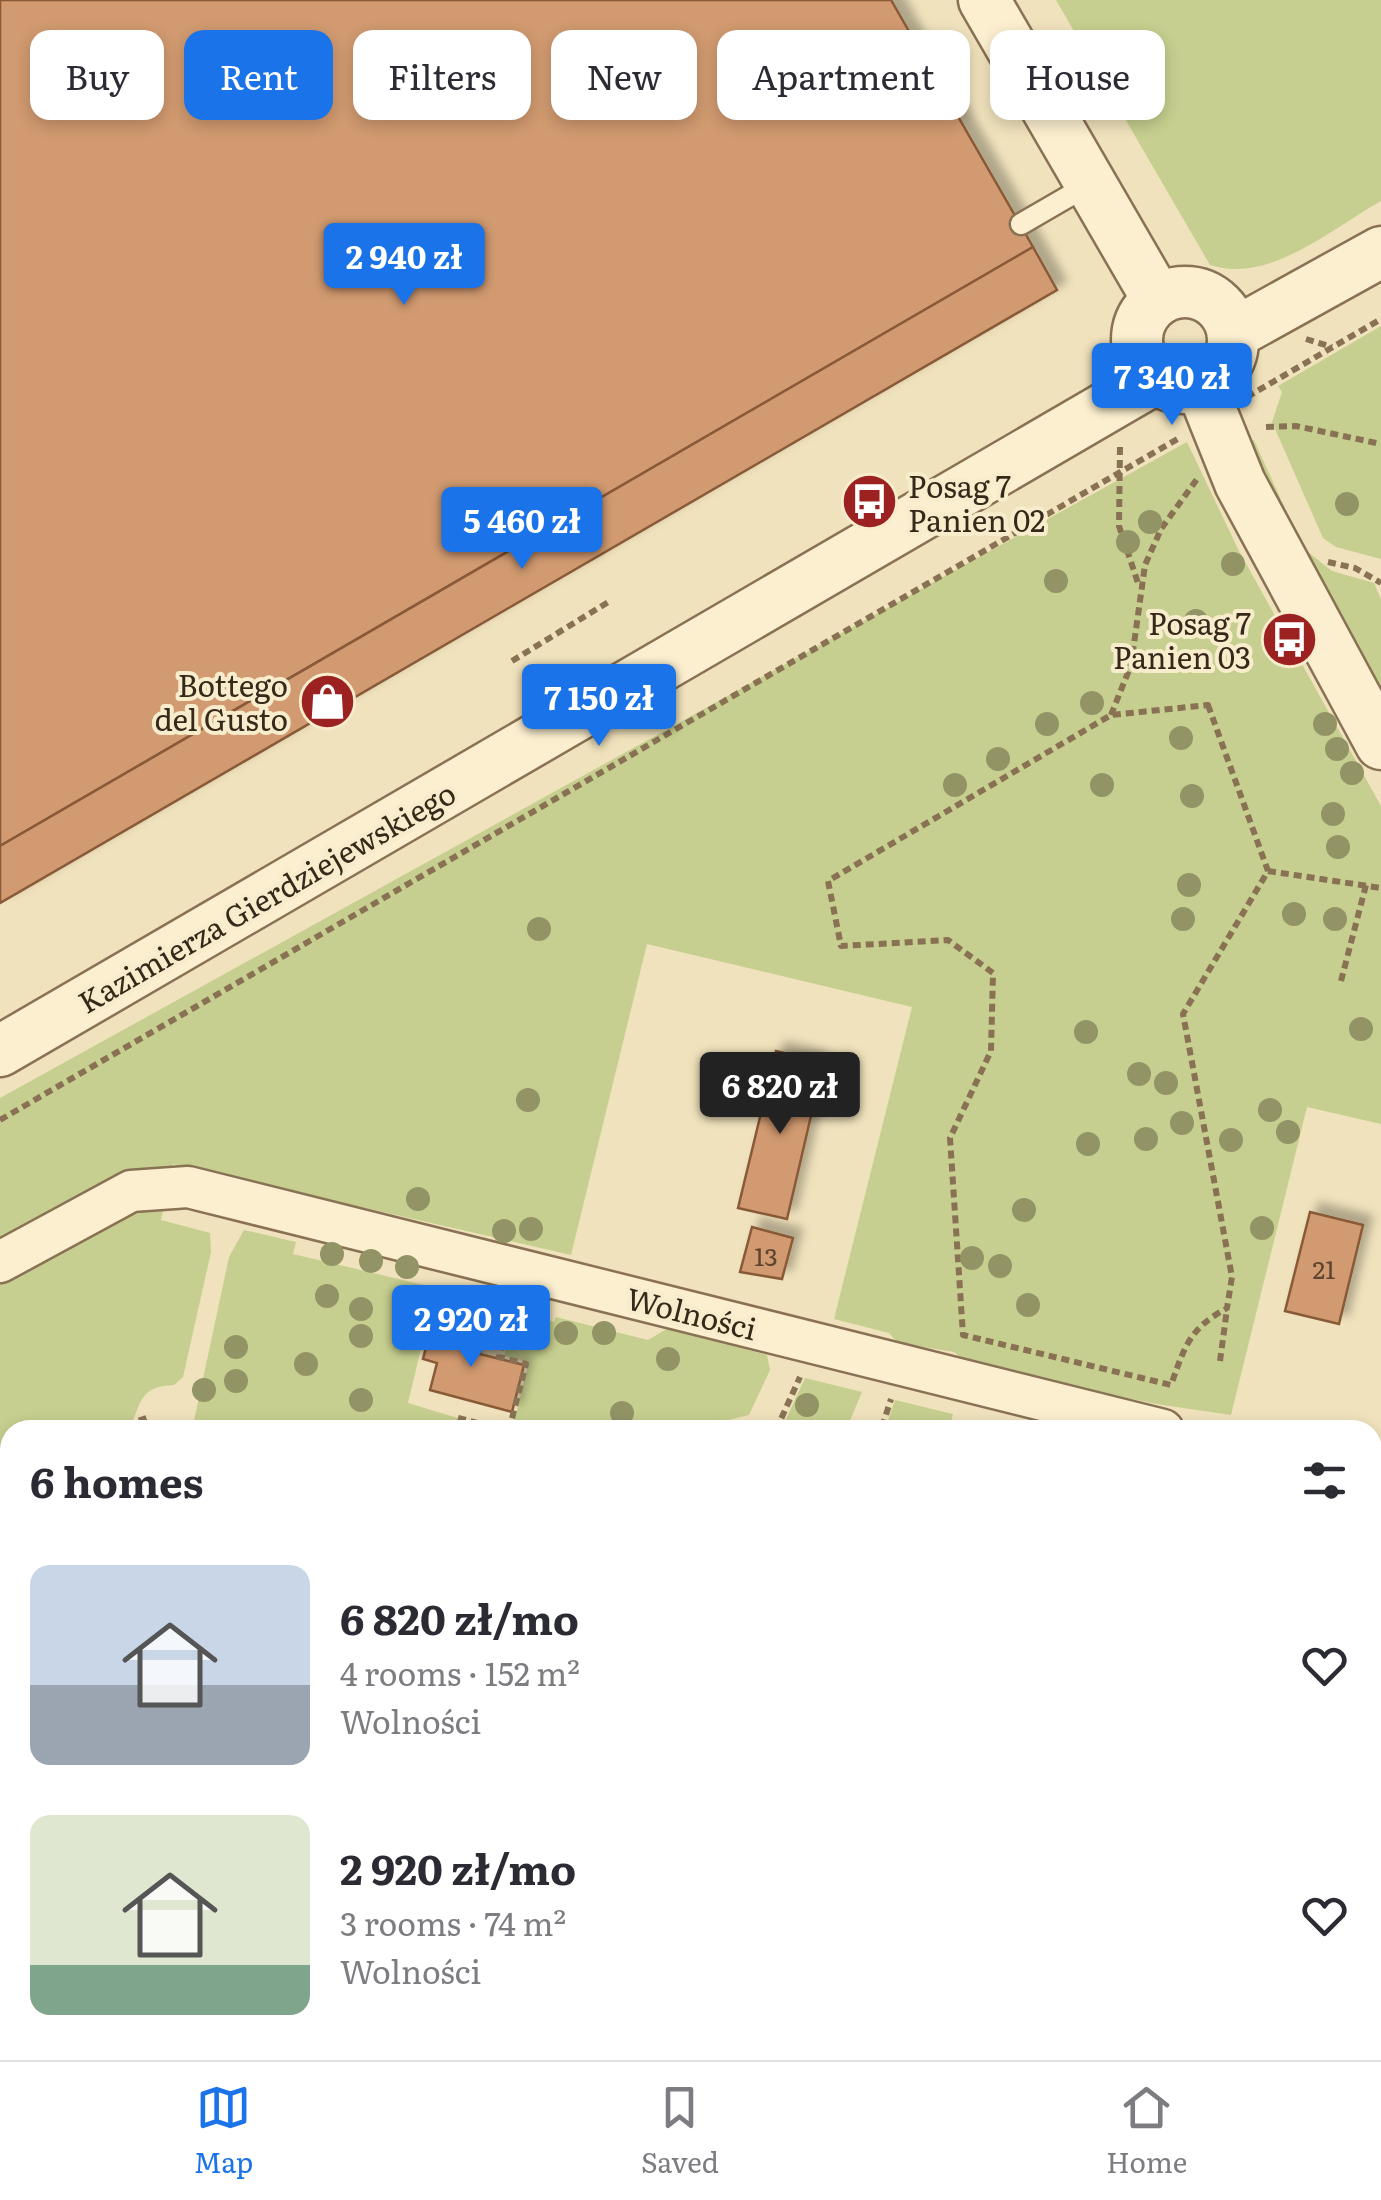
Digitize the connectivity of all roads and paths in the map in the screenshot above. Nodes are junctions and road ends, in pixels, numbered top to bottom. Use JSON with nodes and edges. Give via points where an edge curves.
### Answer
{"nodes":[{"id":1,"x":984,"y":0,"type":"edge"},
{"id":2,"x":1090,"y":184,"type":"junction"},
{"id":3,"x":1021,"y":224,"type":"dead end"},
{"id":4,"x":1381,"y":252,"type":"edge"},
{"id":5,"x":1158,"y":300,"type":"junction"},
{"id":6,"x":1381,"y":319,"type":"edge"},
{"id":7,"x":1232,"y":334,"type":"junction"},
{"id":8,"x":1198,"y":398,"type":"junction"},
{"id":9,"x":1266,"y":427,"type":"dead end"},
{"id":10,"x":1381,"y":444,"type":"edge"},
{"id":11,"x":1120,"y":446,"type":"dead end"},
{"id":12,"x":1118,"y":473,"type":"junction"},
{"id":13,"x":1199,"y":474,"type":"dead end"},
{"id":14,"x":1140,"y":586,"type":"junction"},
{"id":15,"x":610,"y":600,"type":"dead end"},
{"id":16,"x":512,"y":661,"type":"dead end"},
{"id":17,"x":1111,"y":715,"type":"junction"},
{"id":18,"x":1381,"y":744,"type":"edge"},
{"id":19,"x":1268,"y":870,"type":"junction"},
{"id":20,"x":1366,"y":886,"type":"junction"},
{"id":21,"x":1381,"y":888,"type":"edge"},
{"id":22,"x":1341,"y":981,"type":"dead end"},
{"id":23,"x":0,"y":1051,"type":"edge"},
{"id":24,"x":0,"y":1120,"type":"edge"},
{"id":25,"x":0,"y":1262,"type":"edge"},
{"id":26,"x":501,"y":1304,"type":"dead end"},
{"id":27,"x":1226,"y":1308,"type":"junction"},
{"id":28,"x":1220,"y":1361,"type":"dead end"},
{"id":29,"x":800,"y":1377,"type":"dead end"},
{"id":30,"x":891,"y":1399,"type":"dead end"},
{"id":31,"x":150,"y":1417,"type":"dead end"},
{"id":32,"x":458,"y":1418,"type":"dead end"},
{"id":33,"x":141,"y":1420,"type":"edge"},
{"id":34,"x":466,"y":1420,"type":"edge"},
{"id":35,"x":510,"y":1420,"type":"edge"},
{"id":36,"x":781,"y":1420,"type":"edge"},
{"id":37,"x":884,"y":1420,"type":"edge"},
{"id":38,"x":1123,"y":1420,"type":"edge"}],
"edges":[{"from":1,"to":2,"type":"street"},
{"from":2,"to":3,"type":"lane"},
{"from":2,"to":5,"type":"street"},
{"from":4,"to":7,"type":"street"},
{"from":5,"to":7,"type":"street","via":[[1176,292],[1206,297],[1219,306]]},
{"from":5,"to":8,"type":"street","via":[[1137,332],[1140,360]]},
{"from":6,"to":8,"type":"path"},
{"from":7,"to":8,"type":"street","via":[[1228,364]]},
{"from":8,"to":12,"type":"path"},
{"from":8,"to":18,"type":"street"},
{"from":8,"to":23,"type":"street","name":"Kazimierza Gierdziejewskiego"},
{"from":9,"to":10,"type":"path","via":[[1296,426]]},
{"from":11,"to":12,"type":"path"},
{"from":12,"to":14,"type":"path","via":[[1119,526]]},
{"from":12,"to":24,"type":"path"},
{"from":13,"to":14,"type":"path","via":[[1161,529]]},
{"from":14,"to":17,"type":"path","via":[[1131,665]]},
{"from":15,"to":16,"type":"path"},
{"from":17,"to":19,"type":"path","via":[[1208,705]]},
{"from":17,"to":27,"type":"path","via":[[828,882],[841,946],[948,940],[994,973],[990,1051],[950,1138],[963,1335],[1171,1385],[1185,1345],[1200,1324]]},
{"from":19,"to":20,"type":"path"},
{"from":19,"to":27,"type":"path","via":[[1183,1014],[1232,1277]]},
{"from":20,"to":21,"type":"path"},
{"from":20,"to":22,"type":"path"},
{"from":25,"to":38,"type":"street","name":"Wolności","via":[[131,1191],[188,1187]]},
{"from":26,"to":35,"type":"path","via":[[492,1340],[503,1342],[499,1357],[526,1364]]},
{"from":27,"to":28,"type":"path"},
{"from":29,"to":36,"type":"path"},
{"from":30,"to":37,"type":"path"},
{"from":31,"to":33,"type":"path"},
{"from":32,"to":34,"type":"path"}]}
